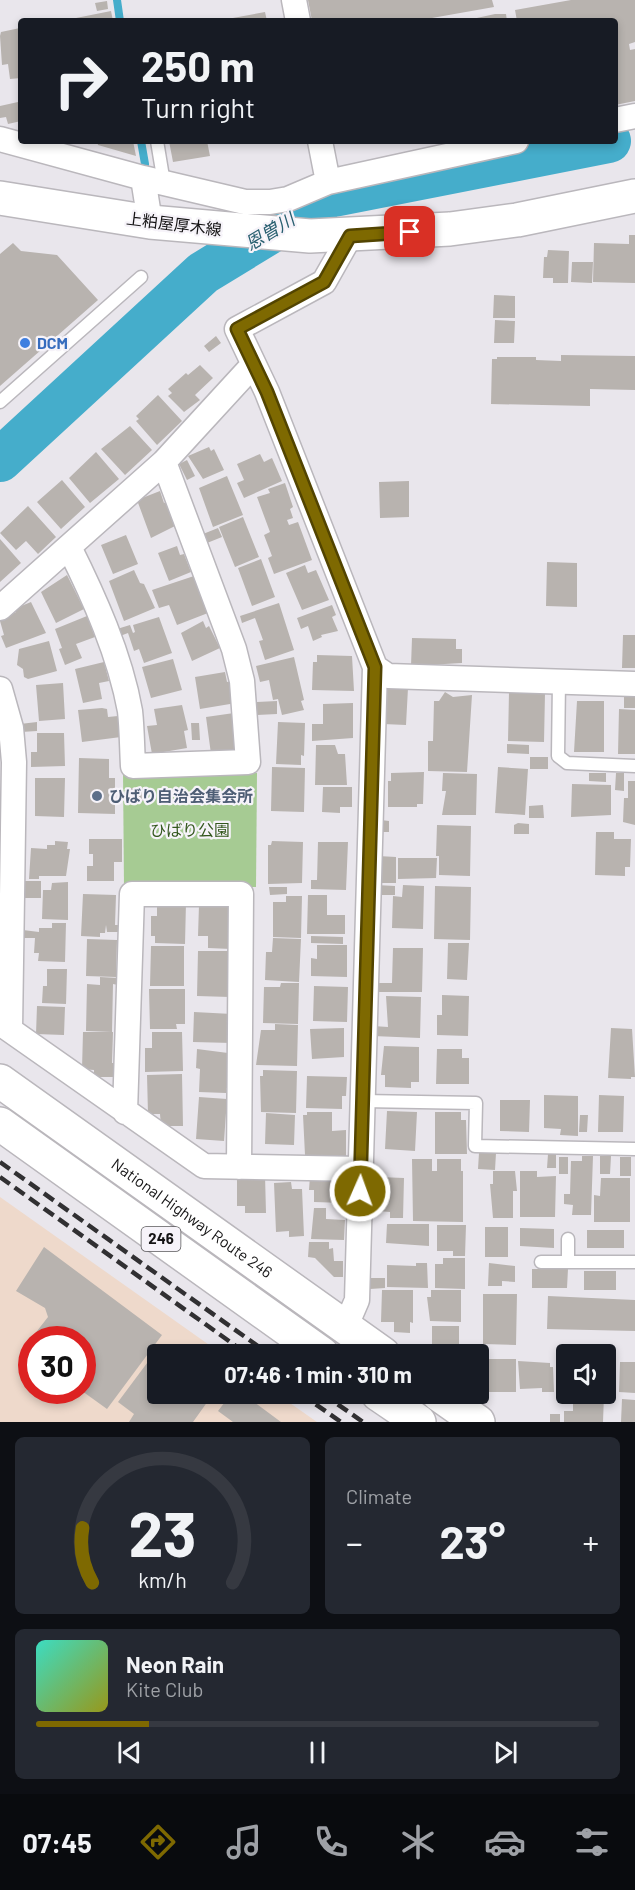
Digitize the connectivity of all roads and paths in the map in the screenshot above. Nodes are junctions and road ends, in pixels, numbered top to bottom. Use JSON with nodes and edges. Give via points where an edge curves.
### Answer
{"nodes":[{"id":1,"x":294,"y":0,"type":"edge"},
{"id":2,"x":297,"y":18,"type":"edge"},
{"id":3,"x":635,"y":116,"type":"edge"},
{"id":4,"x":618,"y":119,"type":"edge"},
{"id":5,"x":0,"y":140,"type":"edge"},
{"id":6,"x":157,"y":144,"type":"edge"},
{"id":7,"x":321,"y":144,"type":"edge"},
{"id":8,"x":502,"y":144,"type":"edge"},
{"id":9,"x":154,"y":180,"type":"junction"},
{"id":10,"x":328,"y":182,"type":"junction"},
{"id":11,"x":635,"y":196,"type":"edge"},
{"id":12,"x":0,"y":198,"type":"edge"},
{"id":13,"x":150,"y":222,"type":"junction"},
{"id":14,"x":350,"y":236,"type":"junction"},
{"id":15,"x":141,"y":277,"type":"dead end"},
{"id":16,"x":253,"y":365,"type":"junction"},
{"id":17,"x":0,"y":402,"type":"edge"},
{"id":18,"x":164,"y":462,"type":"junction"},
{"id":19,"x":69,"y":546,"type":"junction"},
{"id":20,"x":0,"y":608,"type":"edge"},
{"id":21,"x":375,"y":667,"type":"junction"},
{"id":22,"x":559,"y":681,"type":"junction"},
{"id":23,"x":635,"y":684,"type":"edge"},
{"id":24,"x":0,"y":689,"type":"edge"},
{"id":25,"x":635,"y":766,"type":"edge"},
{"id":26,"x":5,"y":1026,"type":"edge"},
{"id":27,"x":0,"y":1081,"type":"edge"},
{"id":28,"x":363,"y":1101,"type":"junction"},
{"id":29,"x":125,"y":1112,"type":"junction"},
{"id":30,"x":0,"y":1124,"type":"edge"},
{"id":31,"x":635,"y":1149,"type":"edge"},
{"id":32,"x":239,"y":1167,"type":"junction"},
{"id":33,"x":361,"y":1169,"type":"junction"},
{"id":34,"x":568,"y":1239,"type":"dead end"},
{"id":35,"x":541,"y":1262,"type":"dead end"},
{"id":36,"x":568,"y":1262,"type":"junction"},
{"id":37,"x":635,"y":1262,"type":"edge"},
{"id":38,"x":345,"y":1328,"type":"junction"},
{"id":39,"x":308,"y":1344,"type":"edge"},
{"id":40,"x":368,"y":1344,"type":"edge"},
{"id":41,"x":393,"y":1404,"type":"edge"},
{"id":42,"x":452,"y":1404,"type":"edge"},
{"id":43,"x":419,"y":1422,"type":"edge"},
{"id":44,"x":478,"y":1422,"type":"edge"}],
"edges":[{"from":1,"to":2,"type":"street"},
{"from":3,"to":4,"type":"street"},
{"from":5,"to":9,"type":"street"},
{"from":6,"to":9,"type":"lane"},
{"from":7,"to":10,"type":"street"},
{"from":8,"to":10,"type":"street"},
{"from":9,"to":10,"type":"street","via":[[245,202],[288,199]]},
{"from":9,"to":13,"type":"street"},
{"from":11,"to":14,"type":"main road","name":"上粕屋厚木線","via":[[517,220]]},
{"from":12,"to":13,"type":"main road","name":"上粕屋厚木線"},
{"from":13,"to":14,"type":"main road","name":"上粕屋厚木線","via":[[224,231]]},
{"from":14,"to":16,"type":"street","via":[[324,282],[237,329]]},
{"from":15,"to":17,"type":"lane"},
{"from":16,"to":18,"type":"street"},
{"from":16,"to":21,"type":"street"},
{"from":18,"to":19,"type":"street"},
{"from":18,"to":19,"type":"street","via":[[234,649],[242,681],[248,762],[133,766],[130,711],[120,669]]},
{"from":19,"to":20,"type":"street"},
{"from":21,"to":22,"type":"street","via":[[388,676]]},
{"from":21,"to":28,"type":"street"},
{"from":22,"to":23,"type":"street"},
{"from":22,"to":25,"type":"lane","via":[[558,756],[567,763]]},
{"from":24,"to":26,"type":"street","via":[[11,728],[14,762]]},
{"from":26,"to":29,"type":"street"},
{"from":27,"to":38,"type":"main road","name":"National Highway Route 246","number":"246"},
{"from":28,"to":31,"type":"lane","via":[[476,1103],[475,1146]]},
{"from":28,"to":33,"type":"street"},
{"from":29,"to":32,"type":"street","via":[[204,1166]]},
{"from":29,"to":32,"type":"street","via":[[132,894],[241,894]]},
{"from":30,"to":39,"type":"main road","name":"National Highway Route 246","number":"246"},
{"from":32,"to":33,"type":"street"},
{"from":33,"to":38,"type":"street","via":[[357,1300]]},
{"from":34,"to":36,"type":"lane"},
{"from":35,"to":36,"type":"lane"},
{"from":36,"to":37,"type":"lane"},
{"from":38,"to":40,"type":"main road","name":"National Highway Route 246","number":"246"},
{"from":41,"to":43,"type":"main road"},
{"from":42,"to":44,"type":"main road"}]}
